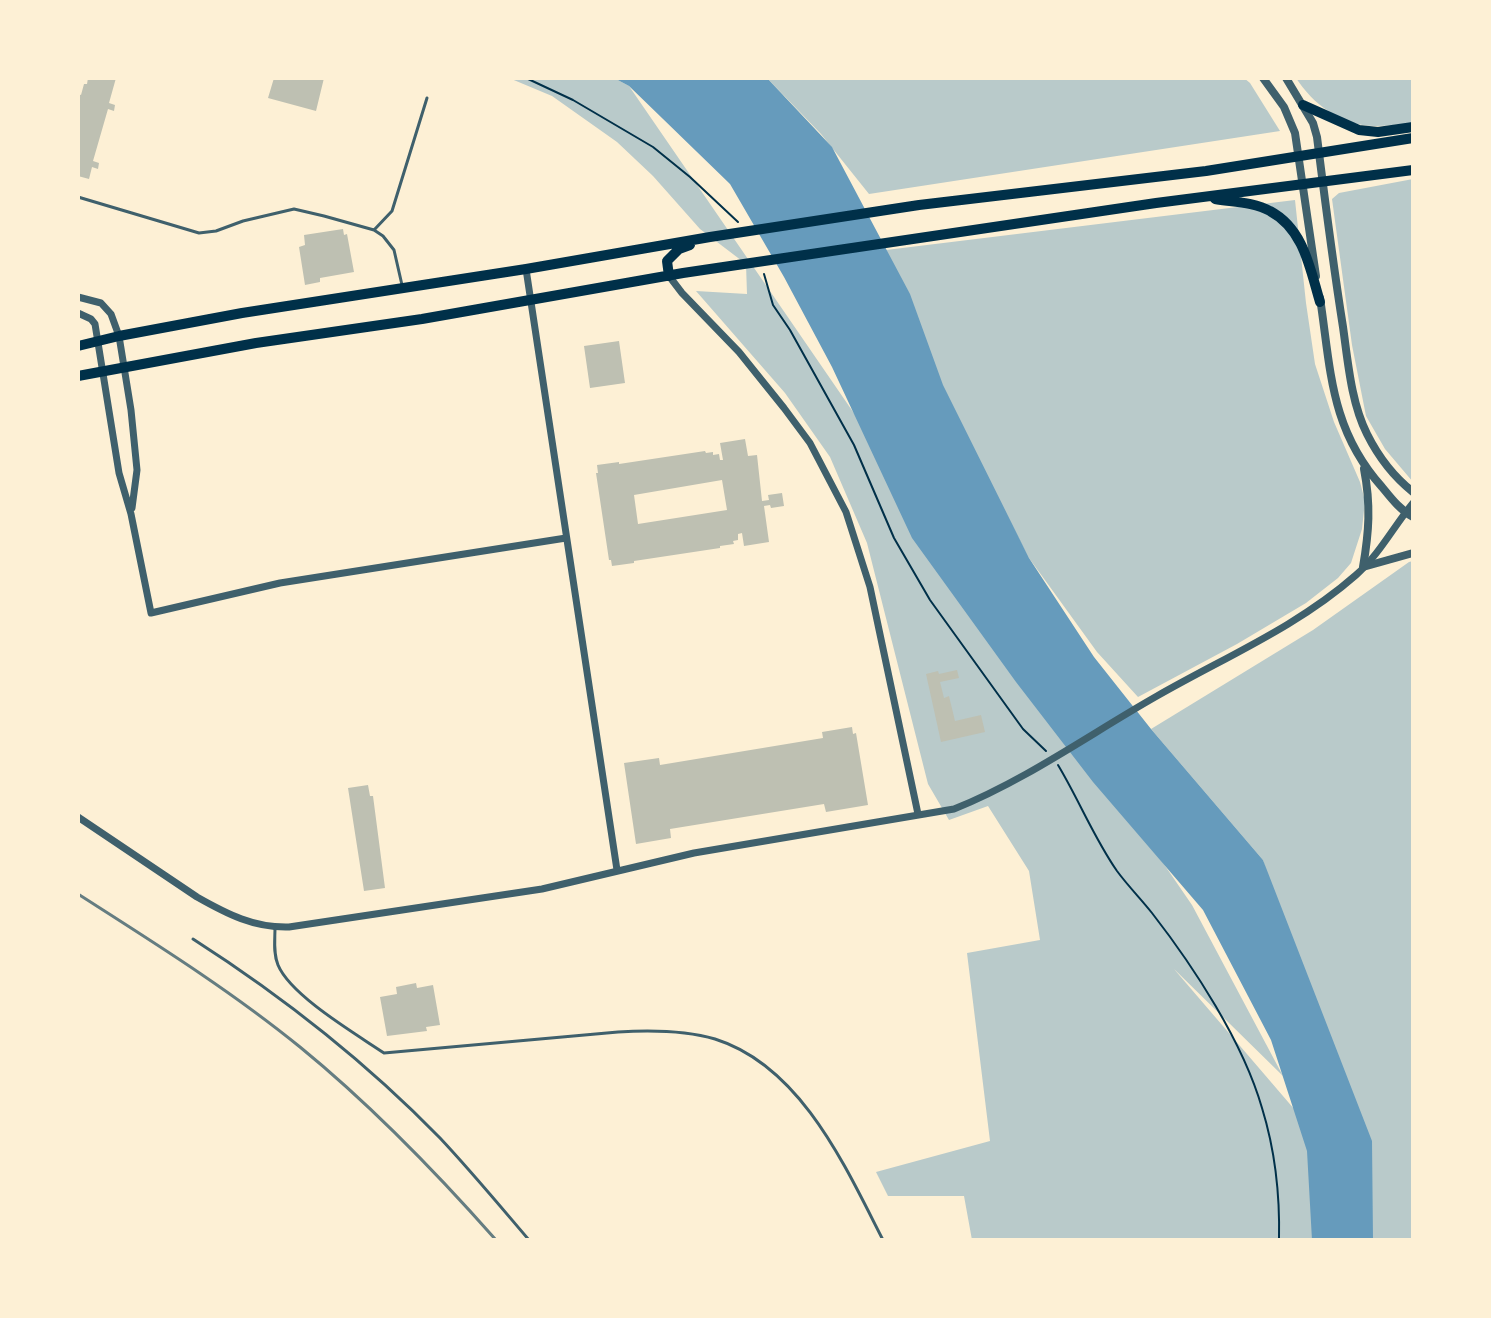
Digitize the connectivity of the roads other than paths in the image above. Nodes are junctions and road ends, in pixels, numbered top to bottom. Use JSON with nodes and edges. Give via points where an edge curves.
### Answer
{"nodes":[{"id":1,"x":1263,"y":78,"type":"edge"},
{"id":2,"x":1286,"y":78,"type":"edge"},
{"id":3,"x":427,"y":98,"type":"dead end"},
{"id":4,"x":1303,"y":105,"type":"junction"},
{"id":5,"x":1413,"y":127,"type":"edge"},
{"id":6,"x":1413,"y":138,"type":"edge"},
{"id":7,"x":1319,"y":153,"type":"junction"},
{"id":8,"x":1298,"y":156,"type":"junction"},
{"id":9,"x":1413,"y":170,"type":"edge"},
{"id":10,"x":1322,"y":182,"type":"junction"},
{"id":11,"x":1303,"y":184,"type":"junction"},
{"id":12,"x":78,"y":197,"type":"edge"},
{"id":13,"x":1201,"y":197,"type":"junction"},
{"id":14,"x":374,"y":230,"type":"junction"},
{"id":15,"x":710,"y":237,"type":"junction"},
{"id":16,"x":526,"y":269,"type":"junction"},
{"id":17,"x":669,"y":276,"type":"junction"},
{"id":18,"x":402,"y":288,"type":"junction"},
{"id":19,"x":78,"y":297,"type":"edge"},
{"id":20,"x":531,"y":300,"type":"junction"},
{"id":21,"x":1320,"y":302,"type":"junction"},
{"id":22,"x":78,"y":313,"type":"edge"},
{"id":23,"x":119,"y":336,"type":"junction"},
{"id":24,"x":97,"y":342,"type":"junction"},
{"id":25,"x":78,"y":346,"type":"edge"},
{"id":26,"x":124,"y":367,"type":"junction"},
{"id":27,"x":102,"y":371,"type":"junction"},
{"id":28,"x":78,"y":376,"type":"edge"},
{"id":29,"x":1364,"y":465,"type":"junction"},
{"id":30,"x":1413,"y":492,"type":"edge"},
{"id":31,"x":1413,"y":503,"type":"edge"},
{"id":32,"x":131,"y":514,"type":"junction"},
{"id":33,"x":1409,"y":515,"type":"edge"},
{"id":34,"x":566,"y":538,"type":"junction"},
{"id":35,"x":1413,"y":553,"type":"edge"},
{"id":36,"x":1363,"y":567,"type":"junction"},
{"id":37,"x":918,"y":814,"type":"junction"},
{"id":38,"x":78,"y":817,"type":"edge"},
{"id":39,"x":617,"y":870,"type":"junction"},
{"id":40,"x":275,"y":928,"type":"junction"},
{"id":41,"x":193,"y":939,"type":"dead end"},
{"id":42,"x":529,"y":1240,"type":"edge"},
{"id":43,"x":883,"y":1240,"type":"edge"}],
"edges":[{"from":1,"to":8,"type":"street","via":[[1284,107]]},
{"from":2,"to":4,"type":"street"},
{"from":3,"to":14,"type":"lane","via":[[392,211]]},
{"from":4,"to":5,"type":"main road","via":[[1359,130]]},
{"from":4,"to":7,"type":"street"},
{"from":6,"to":7,"type":"main road"},
{"from":7,"to":8,"type":"main road"},
{"from":7,"to":10,"type":"street"},
{"from":8,"to":11,"type":"street"},
{"from":8,"to":15,"type":"main road"},
{"from":9,"to":10,"type":"main road"},
{"from":10,"to":11,"type":"main road"},
{"from":10,"to":30,"type":"street","via":[[1356,404],[1383,461]]},
{"from":11,"to":13,"type":"main road"},
{"from":11,"to":21,"type":"street"},
{"from":12,"to":14,"type":"lane","via":[[199,233],[294,209]]},
{"from":13,"to":17,"type":"main road"},
{"from":13,"to":21,"type":"main road","via":[[1253,205],[1282,220],[1304,246]]},
{"from":14,"to":18,"type":"lane","via":[[394,250]]},
{"from":15,"to":16,"type":"main road"},
{"from":15,"to":17,"type":"main road","via":[[679,249],[667,261]]},
{"from":16,"to":18,"type":"main road"},
{"from":16,"to":20,"type":"street"},
{"from":17,"to":20,"type":"main road"},
{"from":17,"to":37,"type":"street","via":[[784,408],[810,443],[846,512],[870,587]]},
{"from":18,"to":23,"type":"main road"},
{"from":19,"to":23,"type":"street","via":[[101,303]]},
{"from":20,"to":26,"type":"main road"},
{"from":20,"to":34,"type":"street"},
{"from":21,"to":29,"type":"street","via":[[1335,403]]},
{"from":22,"to":24,"type":"street","via":[[95,324]]},
{"from":23,"to":24,"type":"main road"},
{"from":23,"to":26,"type":"street"},
{"from":24,"to":25,"type":"main road"},
{"from":24,"to":27,"type":"street"},
{"from":26,"to":27,"type":"main road"},
{"from":26,"to":32,"type":"street","via":[[137,470]]},
{"from":27,"to":28,"type":"main road"},
{"from":27,"to":32,"type":"street"},
{"from":29,"to":33,"type":"street"},
{"from":29,"to":36,"type":"street","via":[[1370,526]]},
{"from":31,"to":33,"type":"street"},
{"from":32,"to":34,"type":"street","via":[[151,613],[280,583]]},
{"from":33,"to":36,"type":"street"},
{"from":34,"to":39,"type":"street"},
{"from":35,"to":36,"type":"street"},
{"from":36,"to":37,"type":"street","via":[[1303,615],[990,794],[954,809]]},
{"from":37,"to":39,"type":"street"},
{"from":38,"to":40,"type":"street","via":[[206,902],[240,920]]},
{"from":39,"to":40,"type":"street","via":[[542,889]]},
{"from":40,"to":43,"type":"lane","via":[[283,974],[305,997],[384,1053],[655,1031],[714,1039],[750,1055],[786,1083],[829,1141]]},
{"from":41,"to":42,"type":"lane","via":[[268,988],[372,1072],[440,1138]]}]}
